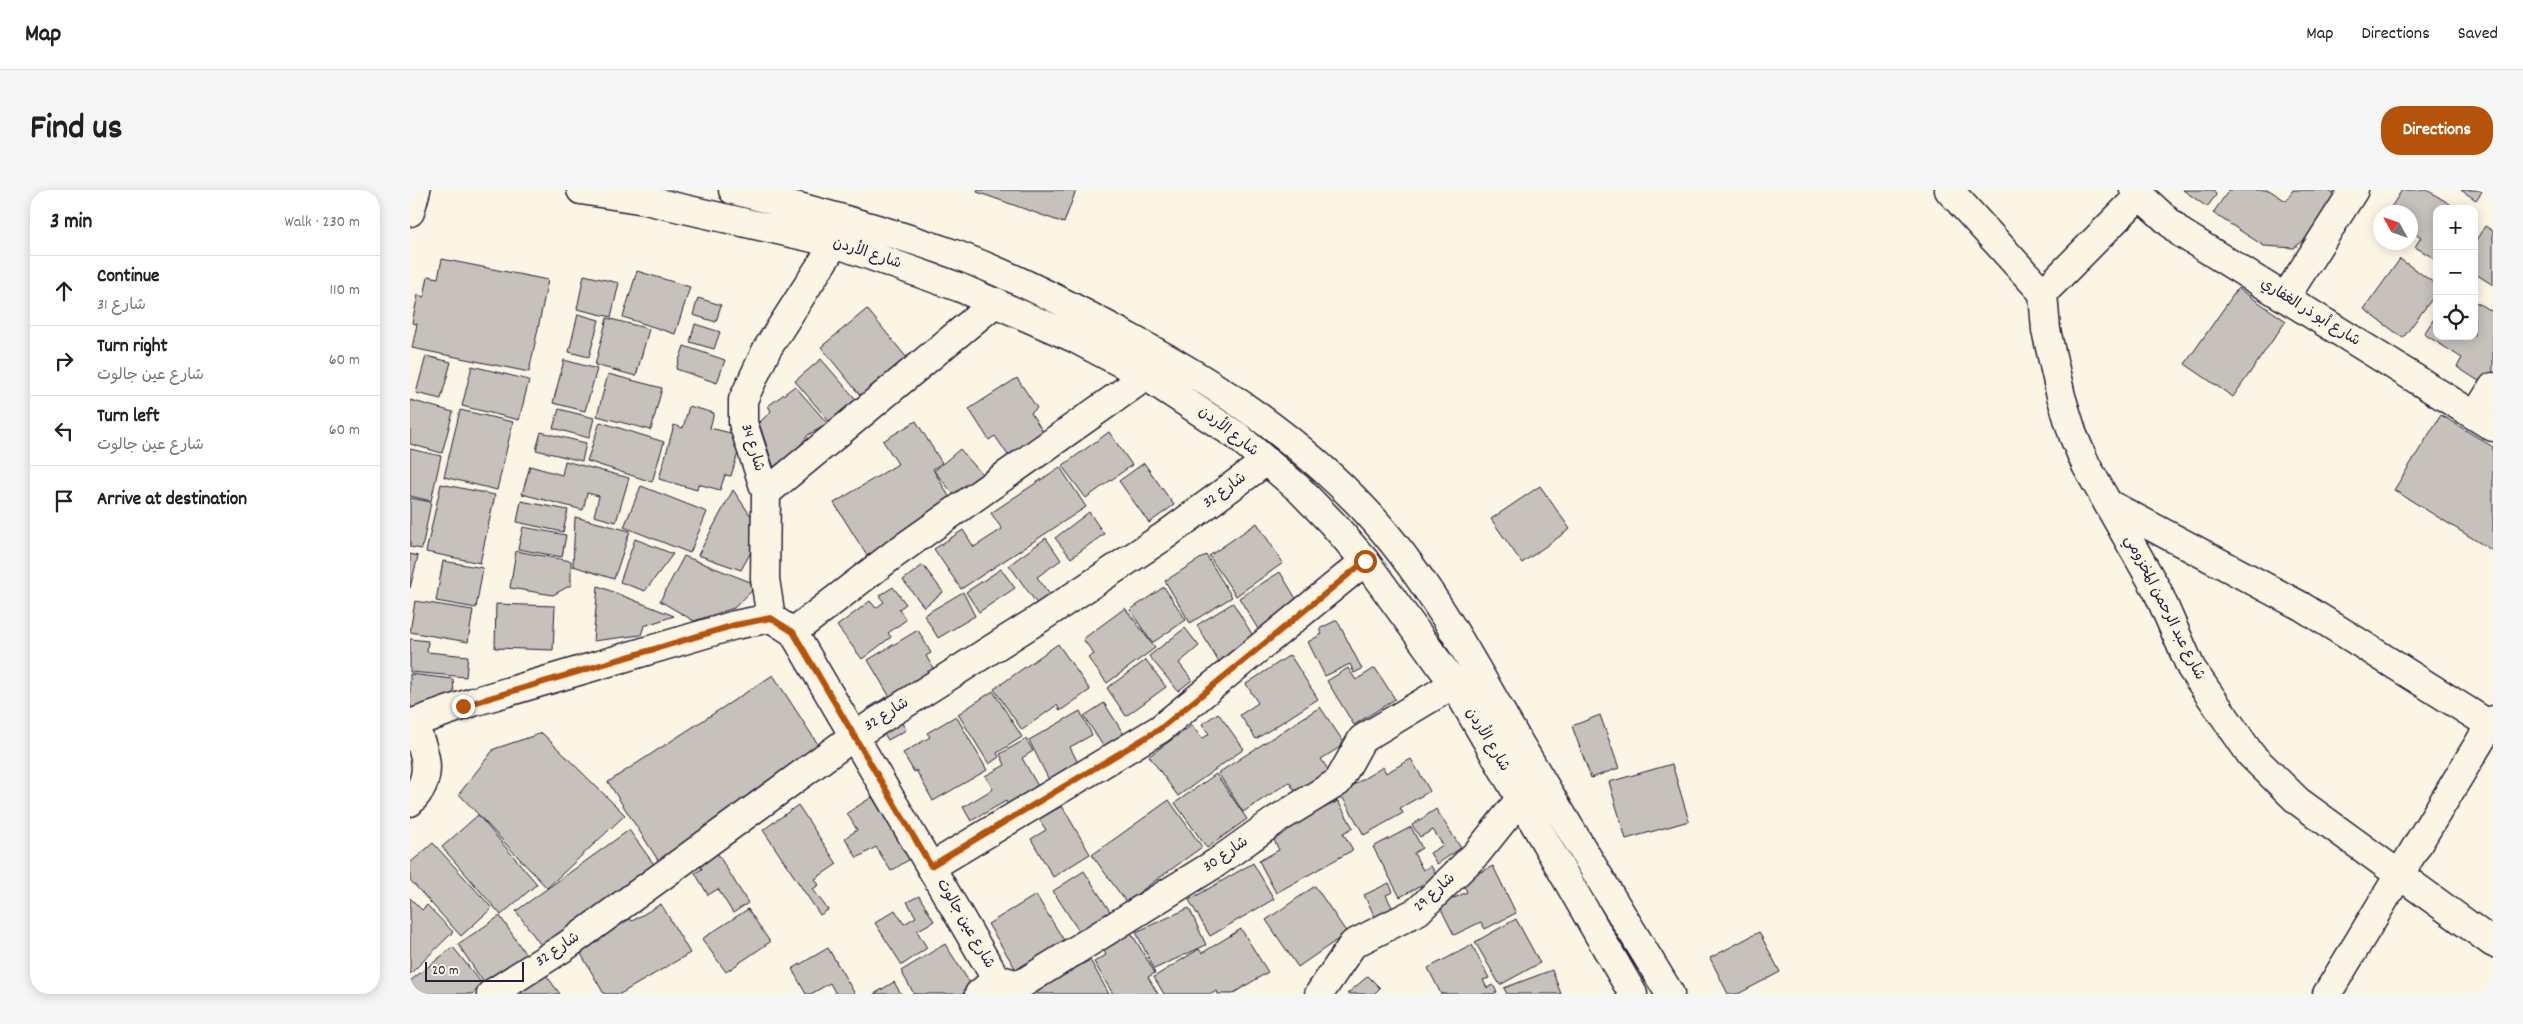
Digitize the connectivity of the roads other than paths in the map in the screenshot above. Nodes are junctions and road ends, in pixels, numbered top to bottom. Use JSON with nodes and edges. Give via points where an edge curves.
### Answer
{"nodes":[{"id":1,"x":416,"y":190,"type":"edge"},
{"id":2,"x":581,"y":190,"type":"edge"},
{"id":3,"x":732,"y":190,"type":"edge"},
{"id":4,"x":1949,"y":190,"type":"edge"},
{"id":5,"x":2354,"y":190,"type":"edge"},
{"id":6,"x":2136,"y":193,"type":"edge"},
{"id":7,"x":410,"y":212,"type":"edge"},
{"id":8,"x":835,"y":243,"type":"junction"},
{"id":9,"x":2043,"y":293,"type":"junction"},
{"id":10,"x":2285,"y":298,"type":"junction"},
{"id":11,"x":996,"y":302,"type":"junction"},
{"id":12,"x":1146,"y":376,"type":"junction"},
{"id":13,"x":2493,"y":387,"type":"edge"},
{"id":14,"x":2484,"y":421,"type":"edge"},
{"id":15,"x":1265,"y":462,"type":"junction"},
{"id":16,"x":766,"y":493,"type":"junction"},
{"id":17,"x":2109,"y":504,"type":"junction"},
{"id":18,"x":1365,"y":561,"type":"junction"},
{"id":19,"x":782,"y":625,"type":"junction"},
{"id":20,"x":1454,"y":684,"type":"junction"},
{"id":21,"x":2492,"y":722,"type":"edge"},
{"id":22,"x":411,"y":723,"type":"edge"},
{"id":23,"x":854,"y":736,"type":"junction"},
{"id":24,"x":1521,"y":798,"type":"junction"},
{"id":25,"x":410,"y":802,"type":"edge"},
{"id":26,"x":931,"y":866,"type":"junction"},
{"id":27,"x":2400,"y":874,"type":"junction"},
{"id":28,"x":2493,"y":943,"type":"edge"},
{"id":29,"x":994,"y":989,"type":"edge"},
{"id":30,"x":1627,"y":991,"type":"edge"},
{"id":31,"x":491,"y":994,"type":"edge"},
{"id":32,"x":1319,"y":994,"type":"edge"},
{"id":33,"x":1670,"y":994,"type":"edge"},
{"id":34,"x":2327,"y":994,"type":"edge"}],
"edges":[{"from":1,"to":7,"type":"main road"},
{"from":2,"to":8,"type":"main road","name":"شارع الأردن","via":[[645,200]]},
{"from":3,"to":33,"type":"main road","name":"شارع الأردن","via":[[902,237],[1015,279],[1196,374],[1244,406],[1320,465],[1368,513],[1452,627]]},
{"from":4,"to":9,"type":"main road"},
{"from":5,"to":10,"type":"main road"},
{"from":6,"to":9,"type":"main road"},
{"from":6,"to":10,"type":"main road","name":"شارع أبو ذر الغفاري","via":[[2181,233]]},
{"from":8,"to":11,"type":"main road","name":"شارع الأردن"},
{"from":8,"to":16,"type":"main road","name":"شارع 34","via":[[767,349],[743,400],[743,424]]},
{"from":9,"to":17,"type":"main road","name":"شارع عبد الرحمن المخزومي","via":[[2046,330],[2061,396],[2086,465]]},
{"from":10,"to":14,"type":"main road","name":"شارع أبو ذر الغفاري"},
{"from":11,"to":12,"type":"main road","name":"شارع الأردن"},
{"from":11,"to":16,"type":"main road"},
{"from":12,"to":15,"type":"main road","name":"شارع الأردن","via":[[1237,436]]},
{"from":12,"to":19,"type":"main road","via":[[893,555]]},
{"from":13,"to":14,"type":"main road"},
{"from":15,"to":18,"type":"main road","name":"شارع الأردن","via":[[1299,489]]},
{"from":15,"to":23,"type":"main road","name":"شارع 32","via":[[1163,537],[1036,622]]},
{"from":16,"to":19,"type":"main road","name":"شارع 34","via":[[765,579]]},
{"from":17,"to":21,"type":"main road","via":[[2301,606]]},
{"from":17,"to":27,"type":"main road","name":"شارع عبد الرحمن المخزومي","via":[[2157,590],[2191,668],[2252,755],[2298,800]]},
{"from":18,"to":20,"type":"main road","name":"شارع الأردن"},
{"from":18,"to":26,"type":"main road","via":[[1160,729]]},
{"from":19,"to":22,"type":"main road","via":[[735,625]]},
{"from":19,"to":23,"type":"main road","name":"شارع عين جالوت"},
{"from":20,"to":24,"type":"main road","name":"شارع الأردن"},
{"from":20,"to":29,"type":"main road","name":"شارع 30","via":[[1362,739],[1338,782],[1020,985]]},
{"from":21,"to":27,"type":"main road"},
{"from":22,"to":25,"type":"main road","via":[[425,751],[426,780]]},
{"from":23,"to":26,"type":"main road","name":"شارع عين جالوت"},
{"from":23,"to":31,"type":"main road","name":"شارع 32","via":[[566,946]]},
{"from":24,"to":30,"type":"main road","name":"شارع الأردن"},
{"from":24,"to":32,"type":"main road","name":"شارع 29","via":[[1477,853],[1418,911],[1353,944]]},
{"from":26,"to":29,"type":"main road","name":"شارع عين جالوت"},
{"from":27,"to":28,"type":"main road","name":"شارع عبد الرحمن المخزومي"},
{"from":27,"to":34,"type":"main road"}]}
